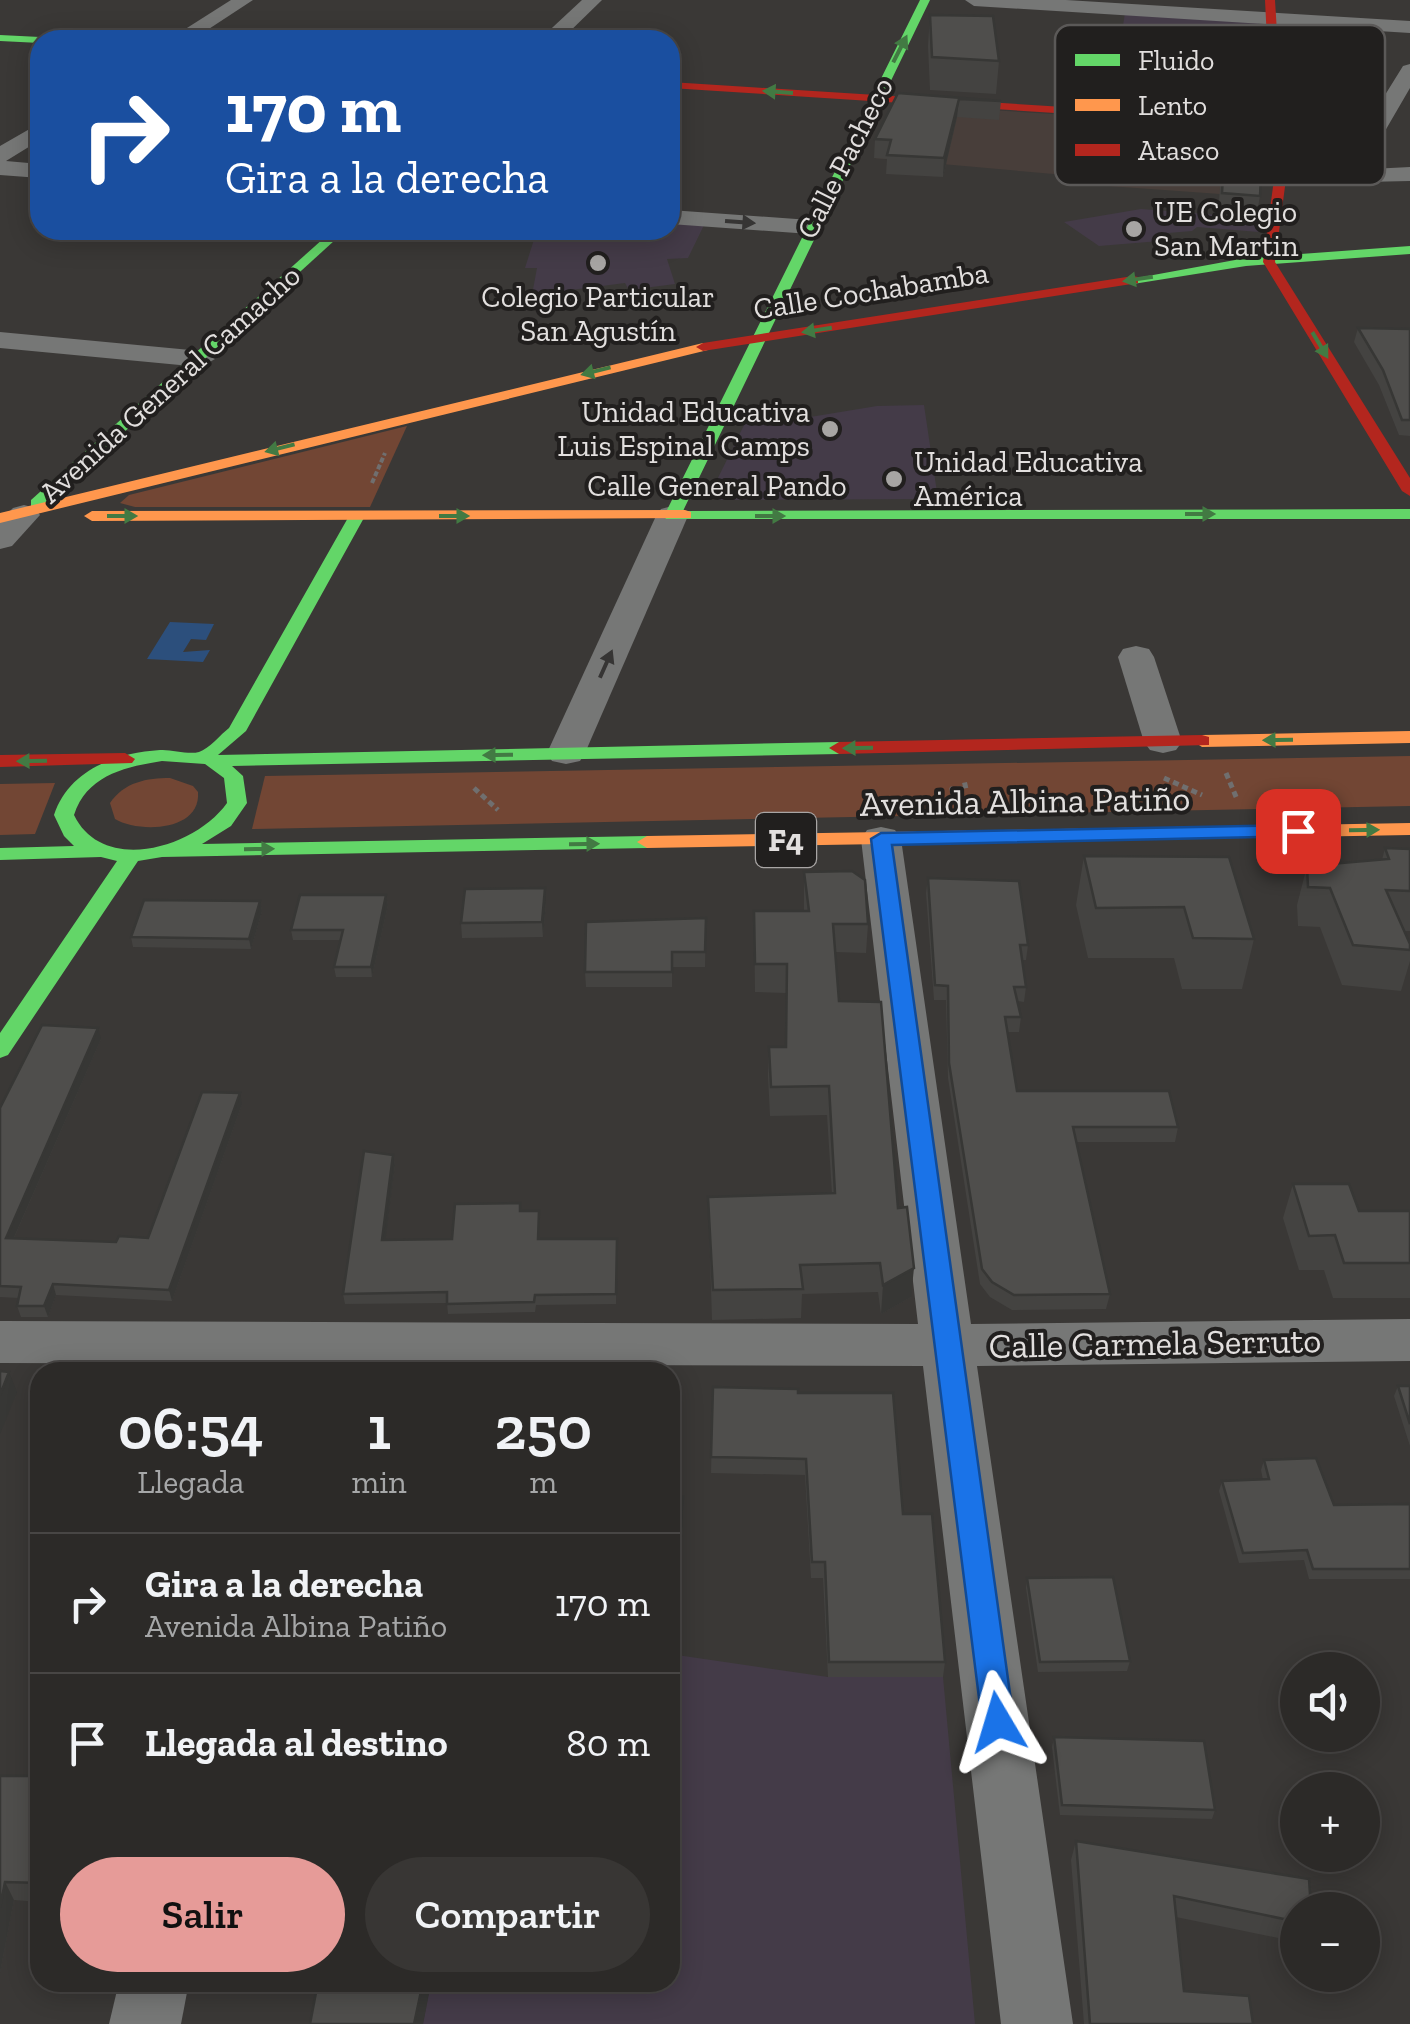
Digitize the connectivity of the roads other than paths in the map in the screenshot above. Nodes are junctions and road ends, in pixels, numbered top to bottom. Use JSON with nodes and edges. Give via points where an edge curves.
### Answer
{"nodes":[{"id":1,"x":244,"y":0,"type":"edge"},
{"id":2,"x":593,"y":0,"type":"edge"},
{"id":3,"x":925,"y":0,"type":"edge"},
{"id":4,"x":974,"y":0,"type":"edge"},
{"id":5,"x":1271,"y":9,"type":"edge"},
{"id":6,"x":1410,"y":27,"type":"edge"},
{"id":7,"x":194,"y":30,"type":"edge"},
{"id":8,"x":559,"y":30,"type":"edge"},
{"id":9,"x":0,"y":42,"type":"edge"},
{"id":10,"x":30,"y":44,"type":"edge"},
{"id":11,"x":1409,"y":71,"type":"edge"},
{"id":12,"x":680,"y":85,"type":"edge"},
{"id":13,"x":875,"y":98,"type":"junction"},
{"id":14,"x":1055,"y":109,"type":"edge"},
{"id":15,"x":1387,"y":124,"type":"joint"},
{"id":16,"x":1385,"y":127,"type":"edge"},
{"id":17,"x":30,"y":136,"type":"edge"},
{"id":18,"x":0,"y":156,"type":"edge"},
{"id":19,"x":0,"y":168,"type":"edge"},
{"id":20,"x":30,"y":170,"type":"edge"},
{"id":21,"x":1410,"y":174,"type":"edge"},
{"id":22,"x":1385,"y":175,"type":"edge"},
{"id":23,"x":1279,"y":185,"type":"edge"},
{"id":24,"x":680,"y":217,"type":"edge"},
{"id":25,"x":810,"y":227,"type":"junction"},
{"id":26,"x":329,"y":240,"type":"edge"},
{"id":27,"x":1410,"y":250,"type":"edge"},
{"id":28,"x":1269,"y":262,"type":"junction"},
{"id":29,"x":0,"y":340,"type":"edge"},
{"id":30,"x":760,"y":340,"type":"junction"},
{"id":31,"x":201,"y":358,"type":"junction"},
{"id":32,"x":1410,"y":491,"type":"edge"},
{"id":33,"x":1410,"y":514,"type":"edge"},
{"id":34,"x":357,"y":516,"type":"junction"},
{"id":35,"x":672,"y":516,"type":"junction"},
{"id":36,"x":12,"y":517,"type":"edge"},
{"id":37,"x":0,"y":539,"type":"edge"},
{"id":38,"x":1136,"y":657,"type":"dead end"},
{"id":39,"x":1410,"y":738,"type":"edge"},
{"id":40,"x":566,"y":753,"type":"junction"},
{"id":41,"x":133,"y":759,"type":"junction"},
{"id":42,"x":209,"y":759,"type":"junction"},
{"id":43,"x":1161,"y":759,"type":"junction"},
{"id":44,"x":0,"y":761,"type":"edge"},
{"id":45,"x":1410,"y":830,"type":"edge"},
{"id":46,"x":881,"y":839,"type":"junction"},
{"id":47,"x":104,"y":851,"type":"junction"},
{"id":48,"x":162,"y":851,"type":"junction"},
{"id":49,"x":0,"y":854,"type":"edge"},
{"id":50,"x":132,"y":854,"type":"junction"},
{"id":51,"x":0,"y":1050,"type":"edge"},
{"id":52,"x":1410,"y":1340,"type":"edge"},
{"id":53,"x":0,"y":1342,"type":"edge"},
{"id":54,"x":950,"y":1345,"type":"junction"},
{"id":55,"x":306,"y":1358,"type":"edge"},
{"id":56,"x":152,"y":1992,"type":"edge"},
{"id":57,"x":145,"y":2024,"type":"edge"},
{"id":58,"x":1037,"y":2024,"type":"edge"}],
"edges":[{"from":1,"to":7,"type":"street"},
{"from":2,"to":8,"type":"street"},
{"from":13,"to":3,"type":"main road","name":"Calle Pacheco","one_way":true},
{"from":4,"to":5,"type":"street"},
{"from":5,"to":6,"type":"street"},
{"from":9,"to":10,"type":"main road"},
{"from":11,"to":15,"type":"street"},
{"from":13,"to":12,"type":"main road","one_way":true},
{"from":13,"to":14,"type":"main road"},
{"from":13,"to":25,"type":"main road","name":"Calle Pacheco"},
{"from":15,"to":16,"type":"street"},
{"from":17,"to":18,"type":"street"},
{"from":19,"to":20,"type":"street"},
{"from":21,"to":22,"type":"street"},
{"from":23,"to":28,"type":"main road"},
{"from":24,"to":25,"type":"street","one_way":true},
{"from":25,"to":30,"type":"main road","name":"Calle Pacheco"},
{"from":26,"to":31,"type":"main road","name":"Avenida General Camacho"},
{"from":27,"to":28,"type":"main road","name":"Calle Cochabamba"},
{"from":28,"to":30,"type":"main road","name":"Calle Cochabamba","one_way":true},
{"from":28,"to":32,"type":"main road","one_way":true},
{"from":29,"to":31,"type":"street"},
{"from":30,"to":35,"type":"main road","name":"Calle Pacheco"},
{"from":30,"to":36,"type":"main road","name":"Calle Cochabamba","one_way":true,"via":[[688,349]]},
{"from":31,"to":36,"type":"main road","name":"Avenida General Camacho"},
{"from":35,"to":33,"type":"main road","name":"Calle General Pando","one_way":true},
{"from":34,"to":35,"type":"main road","name":"Calle General Pando","one_way":true},
{"from":36,"to":34,"type":"main road","name":"Calle General Pando","one_way":true},
{"from":34,"to":42,"type":"main road","via":[[237,731]]},
{"from":40,"to":35,"type":"street","name":"Calle Pacheco","one_way":true},
{"from":36,"to":37,"type":"street","name":"Avenida General Camacho"},
{"from":38,"to":43,"type":"street"},
{"from":39,"to":43,"type":"main road","name":"Avenida Albina Patiño","one_way":true},
{"from":40,"to":42,"type":"main road","name":"Avenida Albina Patiño","one_way":true},
{"from":43,"to":40,"type":"main road","name":"Avenida Albina Patiño","one_way":true},
{"from":41,"to":42,"type":"main road","name":"Avenida Albina Patiño"},
{"from":41,"to":44,"type":"main road","one_way":true},
{"from":41,"to":47,"type":"main road","via":[[84,781],[63,813],[78,840]]},
{"from":42,"to":48,"type":"main road","number":"F4","via":[[240,786],[232,818],[191,844]]},
{"from":46,"to":45,"type":"main road","name":"Avenida Albina Patiño","number":"F4","one_way":true},
{"from":48,"to":46,"type":"main road","name":"Avenida Albina Patiño","number":"F4","one_way":true},
{"from":46,"to":54,"type":"street"},
{"from":47,"to":49,"type":"main road","number":"F4"},
{"from":47,"to":50,"type":"main road","number":"F4"},
{"from":48,"to":50,"type":"main road","number":"F4"},
{"from":50,"to":51,"type":"main road"},
{"from":52,"to":54,"type":"street","name":"Calle Carmela Serruto"},
{"from":53,"to":55,"type":"street","name":"Calle Carmela Serruto"},
{"from":54,"to":55,"type":"street","name":"Calle Carmela Serruto"},
{"from":54,"to":58,"type":"street"},
{"from":56,"to":57,"type":"street"}]}
